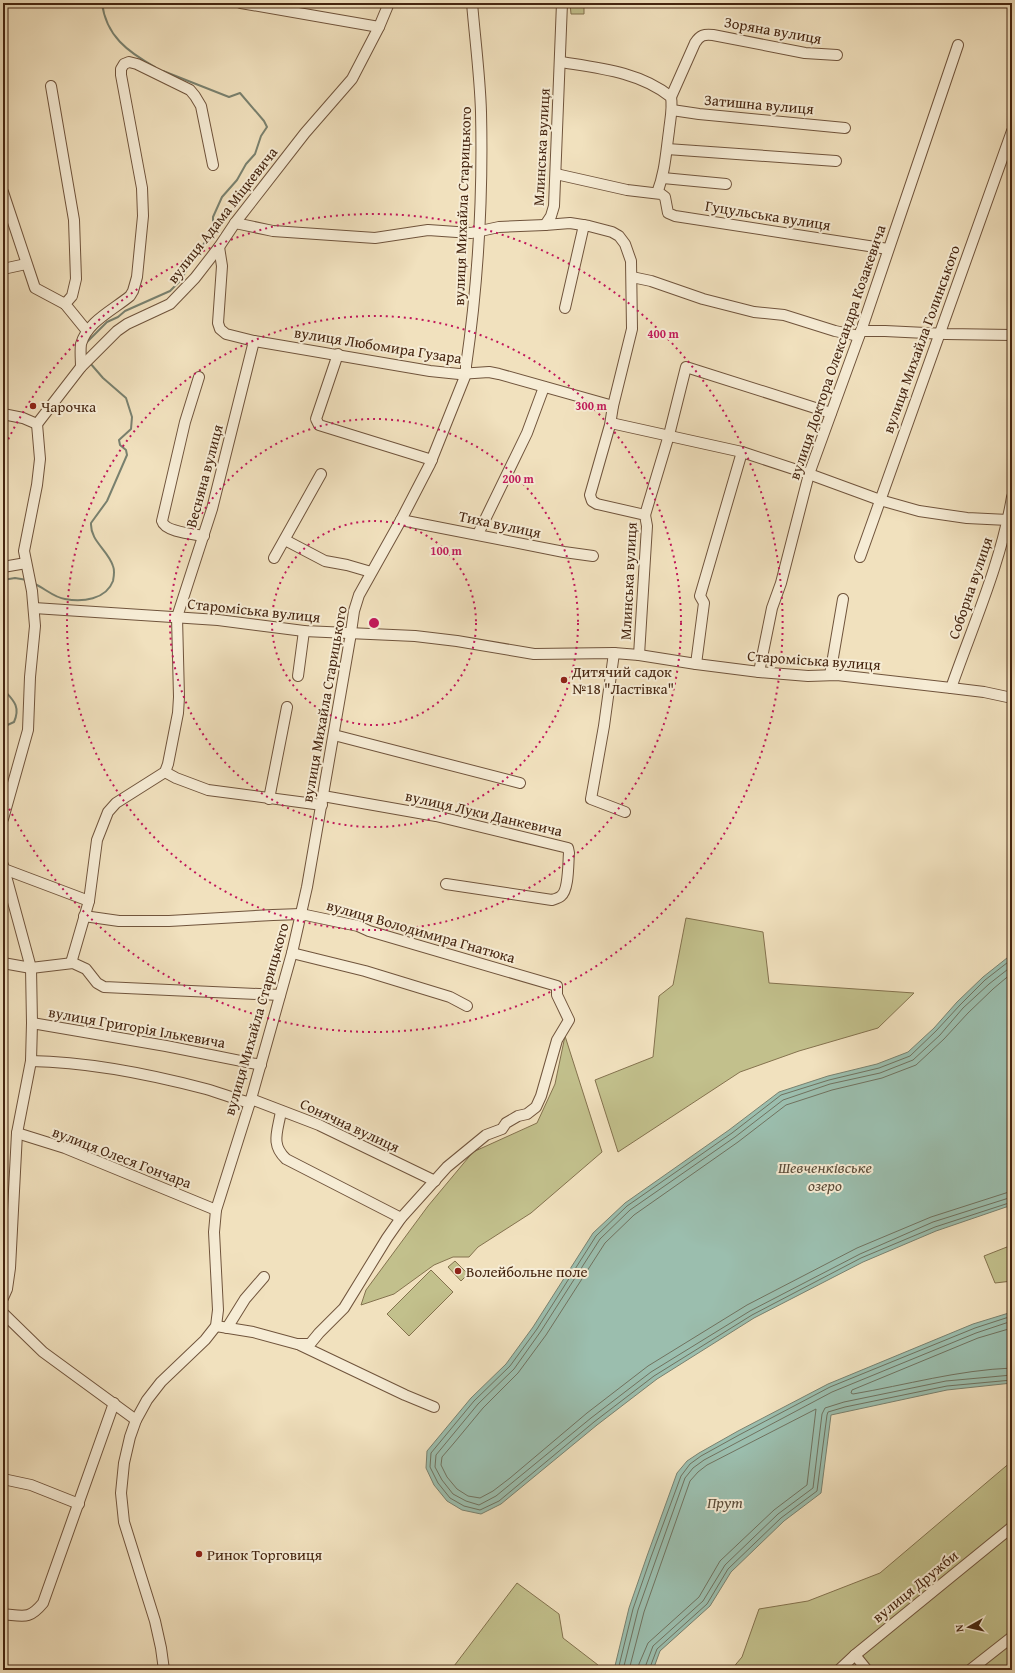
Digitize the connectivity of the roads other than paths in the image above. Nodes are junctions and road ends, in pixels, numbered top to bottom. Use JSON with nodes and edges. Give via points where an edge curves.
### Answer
{"nodes":[{"id":1,"x":240,"y":3,"type":"edge"},
{"id":2,"x":389,"y":3,"type":"edge"},
{"id":3,"x":472,"y":3,"type":"edge"},
{"id":4,"x":562,"y":3,"type":"edge"},
{"id":5,"x":379,"y":27,"type":"junction"},
{"id":6,"x":958,"y":45,"type":"dead end"},
{"id":7,"x":838,"y":55,"type":"dead end"},
{"id":8,"x":561,"y":62,"type":"junction"},
{"id":9,"x":51,"y":86,"type":"dead end"},
{"id":10,"x":671,"y":97,"type":"junction"},
{"id":11,"x":672,"y":110,"type":"junction"},
{"id":12,"x":845,"y":128,"type":"dead end"},
{"id":13,"x":1012,"y":131,"type":"edge"},
{"id":14,"x":667,"y":149,"type":"junction"},
{"id":15,"x":836,"y":161,"type":"dead end"},
{"id":16,"x":213,"y":165,"type":"dead end"},
{"id":17,"x":556,"y":174,"type":"junction"},
{"id":18,"x":663,"y":178,"type":"junction"},
{"id":19,"x":726,"y":184,"type":"dead end"},
{"id":20,"x":3,"y":192,"type":"edge"},
{"id":21,"x":657,"y":193,"type":"junction"},
{"id":22,"x":235,"y":223,"type":"junction"},
{"id":23,"x":545,"y":225,"type":"junction"},
{"id":24,"x":584,"y":225,"type":"junction"},
{"id":25,"x":479,"y":231,"type":"junction"},
{"id":26,"x":219,"y":247,"type":"junction"},
{"id":27,"x":888,"y":249,"type":"junction"},
{"id":28,"x":26,"y":264,"type":"junction"},
{"id":29,"x":3,"y":269,"type":"edge"},
{"id":30,"x":632,"y":277,"type":"junction"},
{"id":31,"x":65,"y":304,"type":"junction"},
{"id":32,"x":565,"y":308,"type":"dead end"},
{"id":33,"x":87,"y":331,"type":"junction"},
{"id":34,"x":939,"y":333,"type":"junction"},
{"id":35,"x":860,"y":334,"type":"junction"},
{"id":36,"x":1012,"y":335,"type":"edge"},
{"id":37,"x":254,"y":341,"type":"junction"},
{"id":38,"x":338,"y":354,"type":"junction"},
{"id":39,"x":81,"y":366,"type":"junction"},
{"id":40,"x":466,"y":374,"type":"junction"},
{"id":41,"x":199,"y":377,"type":"dead end"},
{"id":42,"x":544,"y":387,"type":"junction"},
{"id":43,"x":613,"y":406,"type":"junction"},
{"id":44,"x":831,"y":413,"type":"junction"},
{"id":45,"x":3,"y":414,"type":"edge"},
{"id":46,"x":610,"y":423,"type":"junction"},
{"id":47,"x":37,"y":424,"type":"junction"},
{"id":48,"x":669,"y":435,"type":"junction"},
{"id":49,"x":742,"y":452,"type":"junction"},
{"id":50,"x":432,"y":460,"type":"junction"},
{"id":51,"x":321,"y":474,"type":"dead end"},
{"id":52,"x":809,"y":474,"type":"junction"},
{"id":53,"x":1012,"y":497,"type":"edge"},
{"id":54,"x":880,"y":500,"type":"junction"},
{"id":55,"x":645,"y":515,"type":"junction"},
{"id":56,"x":401,"y":520,"type":"junction"},
{"id":57,"x":1008,"y":520,"type":"junction"},
{"id":58,"x":478,"y":534,"type":"junction"},
{"id":59,"x":204,"y":536,"type":"junction"},
{"id":60,"x":285,"y":540,"type":"junction"},
{"id":61,"x":593,"y":556,"type":"dead end"},
{"id":62,"x":860,"y":557,"type":"dead end"},
{"id":63,"x":274,"y":558,"type":"dead end"},
{"id":64,"x":26,"y":564,"type":"junction"},
{"id":65,"x":3,"y":567,"type":"edge"},
{"id":66,"x":371,"y":572,"type":"junction"},
{"id":67,"x":843,"y":599,"type":"dead end"},
{"id":68,"x":34,"y":608,"type":"junction"},
{"id":69,"x":177,"y":618,"type":"junction"},
{"id":70,"x":304,"y":631,"type":"junction"},
{"id":71,"x":351,"y":634,"type":"junction"},
{"id":72,"x":614,"y":653,"type":"junction"},
{"id":73,"x":639,"y":655,"type":"junction"},
{"id":74,"x":696,"y":664,"type":"junction"},
{"id":75,"x":759,"y":672,"type":"junction"},
{"id":76,"x":830,"y":675,"type":"junction"},
{"id":77,"x":298,"y":676,"type":"dead end"},
{"id":78,"x":951,"y":688,"type":"junction"},
{"id":79,"x":1012,"y":698,"type":"edge"},
{"id":80,"x":287,"y":707,"type":"dead end"},
{"id":81,"x":334,"y":735,"type":"junction"},
{"id":82,"x":165,"y":772,"type":"junction"},
{"id":83,"x":520,"y":783,"type":"dead end"},
{"id":84,"x":269,"y":799,"type":"junction"},
{"id":85,"x":322,"y":801,"type":"junction"},
{"id":86,"x":625,"y":812,"type":"dead end"},
{"id":87,"x":3,"y":819,"type":"edge"},
{"id":88,"x":4,"y":867,"type":"edge"},
{"id":89,"x":446,"y":884,"type":"dead end"},
{"id":90,"x":89,"y":901,"type":"junction"},
{"id":91,"x":301,"y":914,"type":"junction"},
{"id":92,"x":84,"y":916,"type":"junction"},
{"id":93,"x":292,"y":953,"type":"junction"},
{"id":94,"x":3,"y":963,"type":"edge"},
{"id":95,"x":70,"y":963,"type":"junction"},
{"id":96,"x":31,"y":968,"type":"junction"},
{"id":97,"x":280,"y":995,"type":"junction"},
{"id":98,"x":467,"y":1006,"type":"dead end"},
{"id":99,"x":32,"y":1023,"type":"junction"},
{"id":100,"x":31,"y":1061,"type":"junction"},
{"id":101,"x":261,"y":1065,"type":"junction"},
{"id":102,"x":250,"y":1101,"type":"junction"},
{"id":103,"x":281,"y":1112,"type":"junction"},
{"id":104,"x":17,"y":1133,"type":"junction"},
{"id":105,"x":435,"y":1181,"type":"junction"},
{"id":106,"x":216,"y":1210,"type":"junction"},
{"id":107,"x":401,"y":1218,"type":"junction"},
{"id":108,"x":264,"y":1277,"type":"dead end"},
{"id":109,"x":3,"y":1298,"type":"edge"},
{"id":110,"x":3,"y":1313,"type":"edge"},
{"id":111,"x":216,"y":1326,"type":"junction"},
{"id":112,"x":227,"y":1328,"type":"junction"},
{"id":113,"x":297,"y":1344,"type":"junction"},
{"id":114,"x":114,"y":1403,"type":"junction"},
{"id":115,"x":434,"y":1407,"type":"dead end"},
{"id":116,"x":136,"y":1420,"type":"junction"},
{"id":117,"x":3,"y":1479,"type":"edge"},
{"id":118,"x":79,"y":1504,"type":"junction"},
{"id":119,"x":1012,"y":1527,"type":"edge"},
{"id":120,"x":3,"y":1614,"type":"edge"},
{"id":121,"x":1012,"y":1637,"type":"edge"},
{"id":122,"x":855,"y":1654,"type":"junction"},
{"id":123,"x":164,"y":1670,"type":"edge"},
{"id":124,"x":839,"y":1670,"type":"edge"},
{"id":125,"x":867,"y":1670,"type":"edge"},
{"id":126,"x":970,"y":1670,"type":"edge"}],
"edges":[{"from":1,"to":5,"type":"street"},
{"from":2,"to":5,"type":"street","name":"вулиця Адама Міцкевича"},
{"from":3,"to":25,"type":"street","name":"вулиця Михайла Старицького","via":[[481,112]]},
{"from":4,"to":8,"type":"street","name":"Млинська вулиця"},
{"from":5,"to":22,"type":"street","name":"вулиця Адама Міцкевича","via":[[352,79],[305,133]]},
{"from":6,"to":27,"type":"street","name":"вулиця Доктора Олександра Козакевича"},
{"from":7,"to":10,"type":"street","name":"Зоряна вулиця","via":[[805,53],[703,35],[695,43]]},
{"from":8,"to":10,"type":"street","via":[[617,71],[653,86]]},
{"from":8,"to":17,"type":"street","name":"Млинська вулиця"},
{"from":9,"to":31,"type":"street","via":[[75,225],[76,279],[72,296]]},
{"from":10,"to":11,"type":"street"},
{"from":11,"to":12,"type":"street","name":"Затишна вулиця"},
{"from":11,"to":14,"type":"street"},
{"from":13,"to":34,"type":"street","name":"вулиця Михайла Голинського"},
{"from":14,"to":15,"type":"street"},
{"from":14,"to":18,"type":"street"},
{"from":16,"to":33,"type":"street","via":[[201,106],[193,92],[137,64],[124,64],[121,75],[143,196],[137,277],[130,296]]},
{"from":17,"to":21,"type":"street","via":[[627,190]]},
{"from":17,"to":23,"type":"street","name":"Млинська вулиця","via":[[554,210]]},
{"from":18,"to":19,"type":"street"},
{"from":18,"to":21,"type":"street"},
{"from":20,"to":28,"type":"street"},
{"from":21,"to":27,"type":"street","name":"Гуцульська вулиця","via":[[665,197],[668,213],[675,216]]},
{"from":22,"to":25,"type":"street","via":[[273,231],[375,238],[428,230],[471,233]]},
{"from":22,"to":26,"type":"street","name":"вулиця Адама Міцкевича"},
{"from":23,"to":24,"type":"street","name":"Млинська вулиця"},
{"from":23,"to":25,"type":"street","via":[[499,227]]},
{"from":24,"to":30,"type":"street","name":"Млинська вулиця","via":[[612,232],[621,238],[629,251]]},
{"from":24,"to":32,"type":"street"},
{"from":25,"to":40,"type":"street","name":"вулиця Михайла Старицького"},
{"from":26,"to":37,"type":"street","name":"вулиця Любомира Гузара","via":[[222,266],[218,325],[226,334]]},
{"from":26,"to":39,"type":"street","name":"вулиця Адама Міцкевича","via":[[171,303],[122,327]]},
{"from":27,"to":35,"type":"street","name":"вулиця Доктора Олександра Козакевича"},
{"from":28,"to":29,"type":"street"},
{"from":28,"to":31,"type":"street","via":[[35,288]]},
{"from":30,"to":35,"type":"street","via":[[754,312],[784,315],[835,331]]},
{"from":30,"to":43,"type":"street","name":"Млинська вулиця","via":[[632,329]]},
{"from":31,"to":33,"type":"street"},
{"from":33,"to":39,"type":"street","via":[[81,345]]},
{"from":34,"to":35,"type":"street","via":[[885,331]]},
{"from":34,"to":36,"type":"street"},
{"from":34,"to":54,"type":"street","name":"вулиця Михайла Голинського"},
{"from":35,"to":44,"type":"street","name":"вулиця Доктора Олександра Козакевича"},
{"from":37,"to":38,"type":"street","name":"вулиця Любомира Гузара"},
{"from":37,"to":59,"type":"street","name":"Весняна вулиця"},
{"from":38,"to":40,"type":"street","name":"вулиця Любомира Гузара","via":[[397,366]]},
{"from":38,"to":50,"type":"street","via":[[316,419],[319,425]]},
{"from":39,"to":47,"type":"street","name":"вулиця Адама Міцкевича"},
{"from":40,"to":42,"type":"street","name":"вулиця Любомира Гузара","via":[[493,373]]},
{"from":40,"to":50,"type":"street","name":"вулиця Михайла Старицького"},
{"from":41,"to":59,"type":"street","via":[[185,422],[162,521],[168,528]]},
{"from":42,"to":43,"type":"street","name":"вулиця Любомира Гузара"},
{"from":42,"to":58,"type":"street","via":[[527,433]]},
{"from":43,"to":46,"type":"street","name":"Млинська вулиця"},
{"from":44,"to":48,"type":"street","via":[[686,367]]},
{"from":44,"to":52,"type":"street","name":"вулиця Доктора Олександра Козакевича"},
{"from":45,"to":47,"type":"street"},
{"from":46,"to":48,"type":"street"},
{"from":46,"to":55,"type":"street","name":"Млинська вулиця","via":[[591,499],[597,504]]},
{"from":47,"to":64,"type":"street","via":[[40,460],[24,551]]},
{"from":48,"to":49,"type":"street"},
{"from":48,"to":55,"type":"street"},
{"from":49,"to":52,"type":"street"},
{"from":49,"to":74,"type":"street","via":[[700,596],[704,603]]},
{"from":50,"to":56,"type":"street","name":"вулиця Михайла Старицького"},
{"from":51,"to":60,"type":"street"},
{"from":52,"to":54,"type":"street"},
{"from":52,"to":75,"type":"street","name":"вулиця Доктора Олександра Козакевича","via":[[781,583],[770,614]]},
{"from":53,"to":57,"type":"street","name":"Соборна вулиця"},
{"from":54,"to":57,"type":"street","via":[[926,512]]},
{"from":54,"to":62,"type":"street","name":"вулиця Михайла Голинського"},
{"from":55,"to":73,"type":"street","name":"Млинська вулиця","via":[[647,526]]},
{"from":56,"to":58,"type":"street","name":"Тиха вулиця"},
{"from":56,"to":66,"type":"street","name":"вулиця Михайла Старицького"},
{"from":57,"to":78,"type":"street","name":"Соборна вулиця","via":[[990,581]]},
{"from":58,"to":61,"type":"street","name":"Тиха вулиця"},
{"from":59,"to":69,"type":"street","name":"Весняна вулиця"},
{"from":60,"to":63,"type":"street"},
{"from":60,"to":66,"type":"street","via":[[325,562]]},
{"from":64,"to":65,"type":"street"},
{"from":64,"to":68,"type":"street"},
{"from":66,"to":71,"type":"street","name":"вулиця Михайла Старицького","via":[[360,592]]},
{"from":67,"to":76,"type":"street"},
{"from":68,"to":69,"type":"street","name":"Староміська вулиця"},
{"from":68,"to":87,"type":"street","via":[[28,730]]},
{"from":69,"to":70,"type":"street","name":"Староміська вулиця","via":[[218,620]]},
{"from":69,"to":82,"type":"street","name":"Весняна вулиця","via":[[179,697],[170,757]]},
{"from":70,"to":71,"type":"street","name":"Староміська вулиця"},
{"from":70,"to":77,"type":"street"},
{"from":71,"to":72,"type":"street","name":"Староміська вулиця","via":[[415,636],[534,654]]},
{"from":71,"to":81,"type":"street","name":"вулиця Михайла Старицького"},
{"from":72,"to":73,"type":"street","name":"Староміська вулиця"},
{"from":72,"to":86,"type":"street","via":[[591,799]]},
{"from":73,"to":74,"type":"street","name":"Староміська вулиця"},
{"from":74,"to":75,"type":"street","name":"Староміська вулиця"},
{"from":75,"to":76,"type":"street","name":"Староміська вулиця"},
{"from":76,"to":78,"type":"street","name":"Староміська вулиця"},
{"from":78,"to":79,"type":"street","name":"Староміська вулиця"},
{"from":80,"to":84,"type":"street"},
{"from":81,"to":83,"type":"street"},
{"from":81,"to":85,"type":"street","name":"вулиця Михайла Старицького"},
{"from":82,"to":84,"type":"street","name":"вулиця Луки Данкевича","via":[[208,790]]},
{"from":82,"to":90,"type":"street","via":[[122,799],[108,812],[97,840]]},
{"from":84,"to":85,"type":"street","name":"вулиця Луки Данкевича"},
{"from":85,"to":89,"type":"street","name":"вулиця Луки Данкевича","via":[[436,816],[568,848],[566,890],[562,896],[552,900]]},
{"from":85,"to":91,"type":"street","name":"вулиця Михайла Старицького"},
{"from":88,"to":90,"type":"street"},
{"from":88,"to":96,"type":"street"},
{"from":90,"to":92,"type":"street"},
{"from":91,"to":92,"type":"street","name":"вулиця Володимира Гнатюка","via":[[169,921]]},
{"from":91,"to":93,"type":"street","name":"вулиця Михайла Старицького"},
{"from":91,"to":105,"type":"street","name":"вулиця Володимира Гнатюка","via":[[358,926],[557,986],[557,994],[569,1020],[557,1040],[536,1107],[506,1123],[502,1129],[486,1135],[447,1167]]},
{"from":92,"to":95,"type":"street"},
{"from":93,"to":97,"type":"street","name":"вулиця Михайла Старицького"},
{"from":93,"to":98,"type":"street","via":[[366,971],[450,997]]},
{"from":94,"to":96,"type":"street"},
{"from":95,"to":96,"type":"street"},
{"from":95,"to":97,"type":"street","via":[[86,969],[97,983],[104,987]]},
{"from":96,"to":99,"type":"street"},
{"from":97,"to":101,"type":"street","name":"вулиця Михайла Старицького"},
{"from":99,"to":100,"type":"street"},
{"from":99,"to":101,"type":"street","name":"вулиця Григорія Ількевича"},
{"from":100,"to":102,"type":"street","name":"Сонячна вулиця","via":[[121,1070]]},
{"from":100,"to":104,"type":"street"},
{"from":101,"to":102,"type":"street","name":"вулиця Михайла Старицького"},
{"from":102,"to":103,"type":"street","name":"Сонячна вулиця"},
{"from":102,"to":106,"type":"street","name":"вулиця Михайла Старицького"},
{"from":103,"to":105,"type":"street","name":"Сонячна вулиця","via":[[292,1113],[319,1125]]},
{"from":103,"to":107,"type":"street","via":[[276,1144],[283,1156]]},
{"from":104,"to":106,"type":"street","name":"вулиця Олеся Гончара","via":[[86,1157]]},
{"from":104,"to":109,"type":"street","via":[[10,1268]]},
{"from":105,"to":107,"type":"street"},
{"from":106,"to":111,"type":"street","name":"вулиця Михайла Старицького"},
{"from":107,"to":113,"type":"street","via":[[344,1308],[310,1344]]},
{"from":108,"to":112,"type":"street","via":[[245,1299]]},
{"from":110,"to":114,"type":"street","via":[[43,1352]]},
{"from":111,"to":112,"type":"street"},
{"from":111,"to":116,"type":"street","via":[[161,1382]]},
{"from":112,"to":113,"type":"street"},
{"from":113,"to":115,"type":"street"},
{"from":114,"to":116,"type":"street"},
{"from":114,"to":118,"type":"street"},
{"from":116,"to":123,"type":"street","via":[[124,1463],[124,1522],[155,1621]]},
{"from":117,"to":118,"type":"street","via":[[31,1485]]},
{"from":118,"to":120,"type":"street","via":[[44,1603],[35,1613],[27,1616]]},
{"from":119,"to":122,"type":"street","name":"вулиця Дружби"},
{"from":121,"to":126,"type":"street"},
{"from":122,"to":124,"type":"street","name":"вулиця Дружби"},
{"from":122,"to":125,"type":"street"}]}
